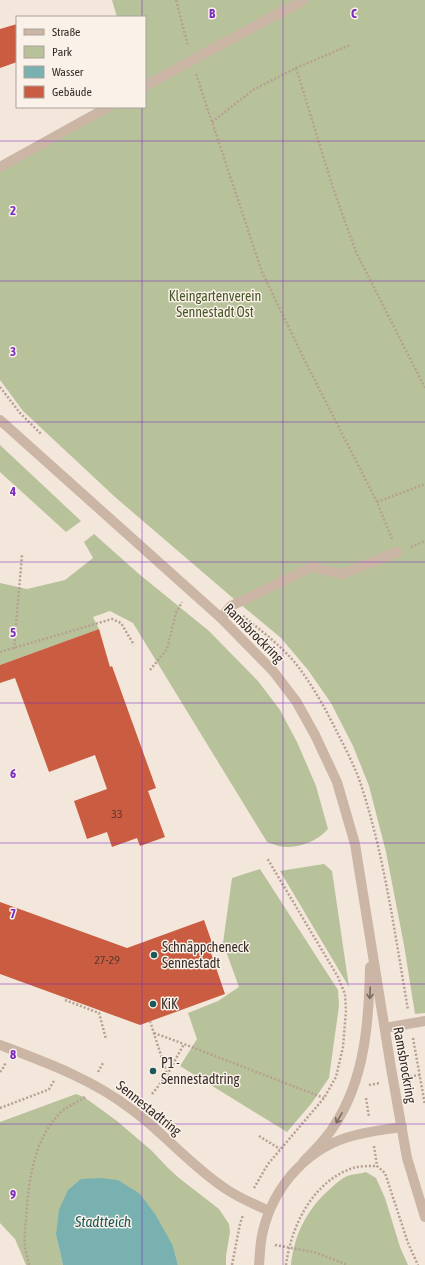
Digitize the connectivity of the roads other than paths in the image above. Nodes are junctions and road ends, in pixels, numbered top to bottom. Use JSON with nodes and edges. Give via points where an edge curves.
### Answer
{"nodes":[{"id":1,"x":304,"y":0,"type":"edge"},
{"id":2,"x":146,"y":85,"type":"edge"},
{"id":3,"x":106,"y":108,"type":"edge"},
{"id":4,"x":0,"y":167,"type":"edge"},
{"id":5,"x":0,"y":420,"type":"edge"},
{"id":6,"x":397,"y":552,"type":"road end"},
{"id":7,"x":221,"y":618,"type":"junction"},
{"id":8,"x":371,"y":940,"type":"junction"},
{"id":9,"x":425,"y":1022,"type":"edge"},
{"id":10,"x":385,"y":1028,"type":"junction"},
{"id":11,"x":0,"y":1045,"type":"edge"},
{"id":12,"x":402,"y":1127,"type":"junction"},
{"id":13,"x":304,"y":1161,"type":"junction"},
{"id":14,"x":269,"y":1211,"type":"junction"},
{"id":15,"x":425,"y":1217,"type":"edge"},
{"id":16,"x":259,"y":1265,"type":"edge"}],
"edges":[{"from":1,"to":2,"type":"street"},
{"from":3,"to":4,"type":"street"},
{"from":5,"to":7,"type":"street","name":"Ramsbrockring"},
{"from":6,"to":7,"type":"street","via":[[342,574],[312,567],[230,606]]},
{"from":7,"to":8,"type":"street","name":"Ramsbrockring","via":[[273,671],[296,701],[337,782],[355,844]]},
{"from":8,"to":10,"type":"street","name":"Ramsbrockring"},
{"from":8,"to":13,"type":"street","name":"Ramsbrockring","one_way":true,"via":[[370,998],[358,1072],[337,1122],[324,1141]]},
{"from":9,"to":10,"type":"street"},
{"from":10,"to":12,"type":"street","name":"Ramsbrockring"},
{"from":11,"to":14,"type":"street","name":"Sennestadtring","via":[[61,1069],[118,1100],[132,1109],[212,1179]]},
{"from":12,"to":13,"type":"street","via":[[337,1141]]},
{"from":12,"to":15,"type":"street","name":"Ramsbrockring"},
{"from":13,"to":14,"type":"street","via":[[285,1182]]},
{"from":14,"to":16,"type":"street","via":[[260,1242]]}]}
